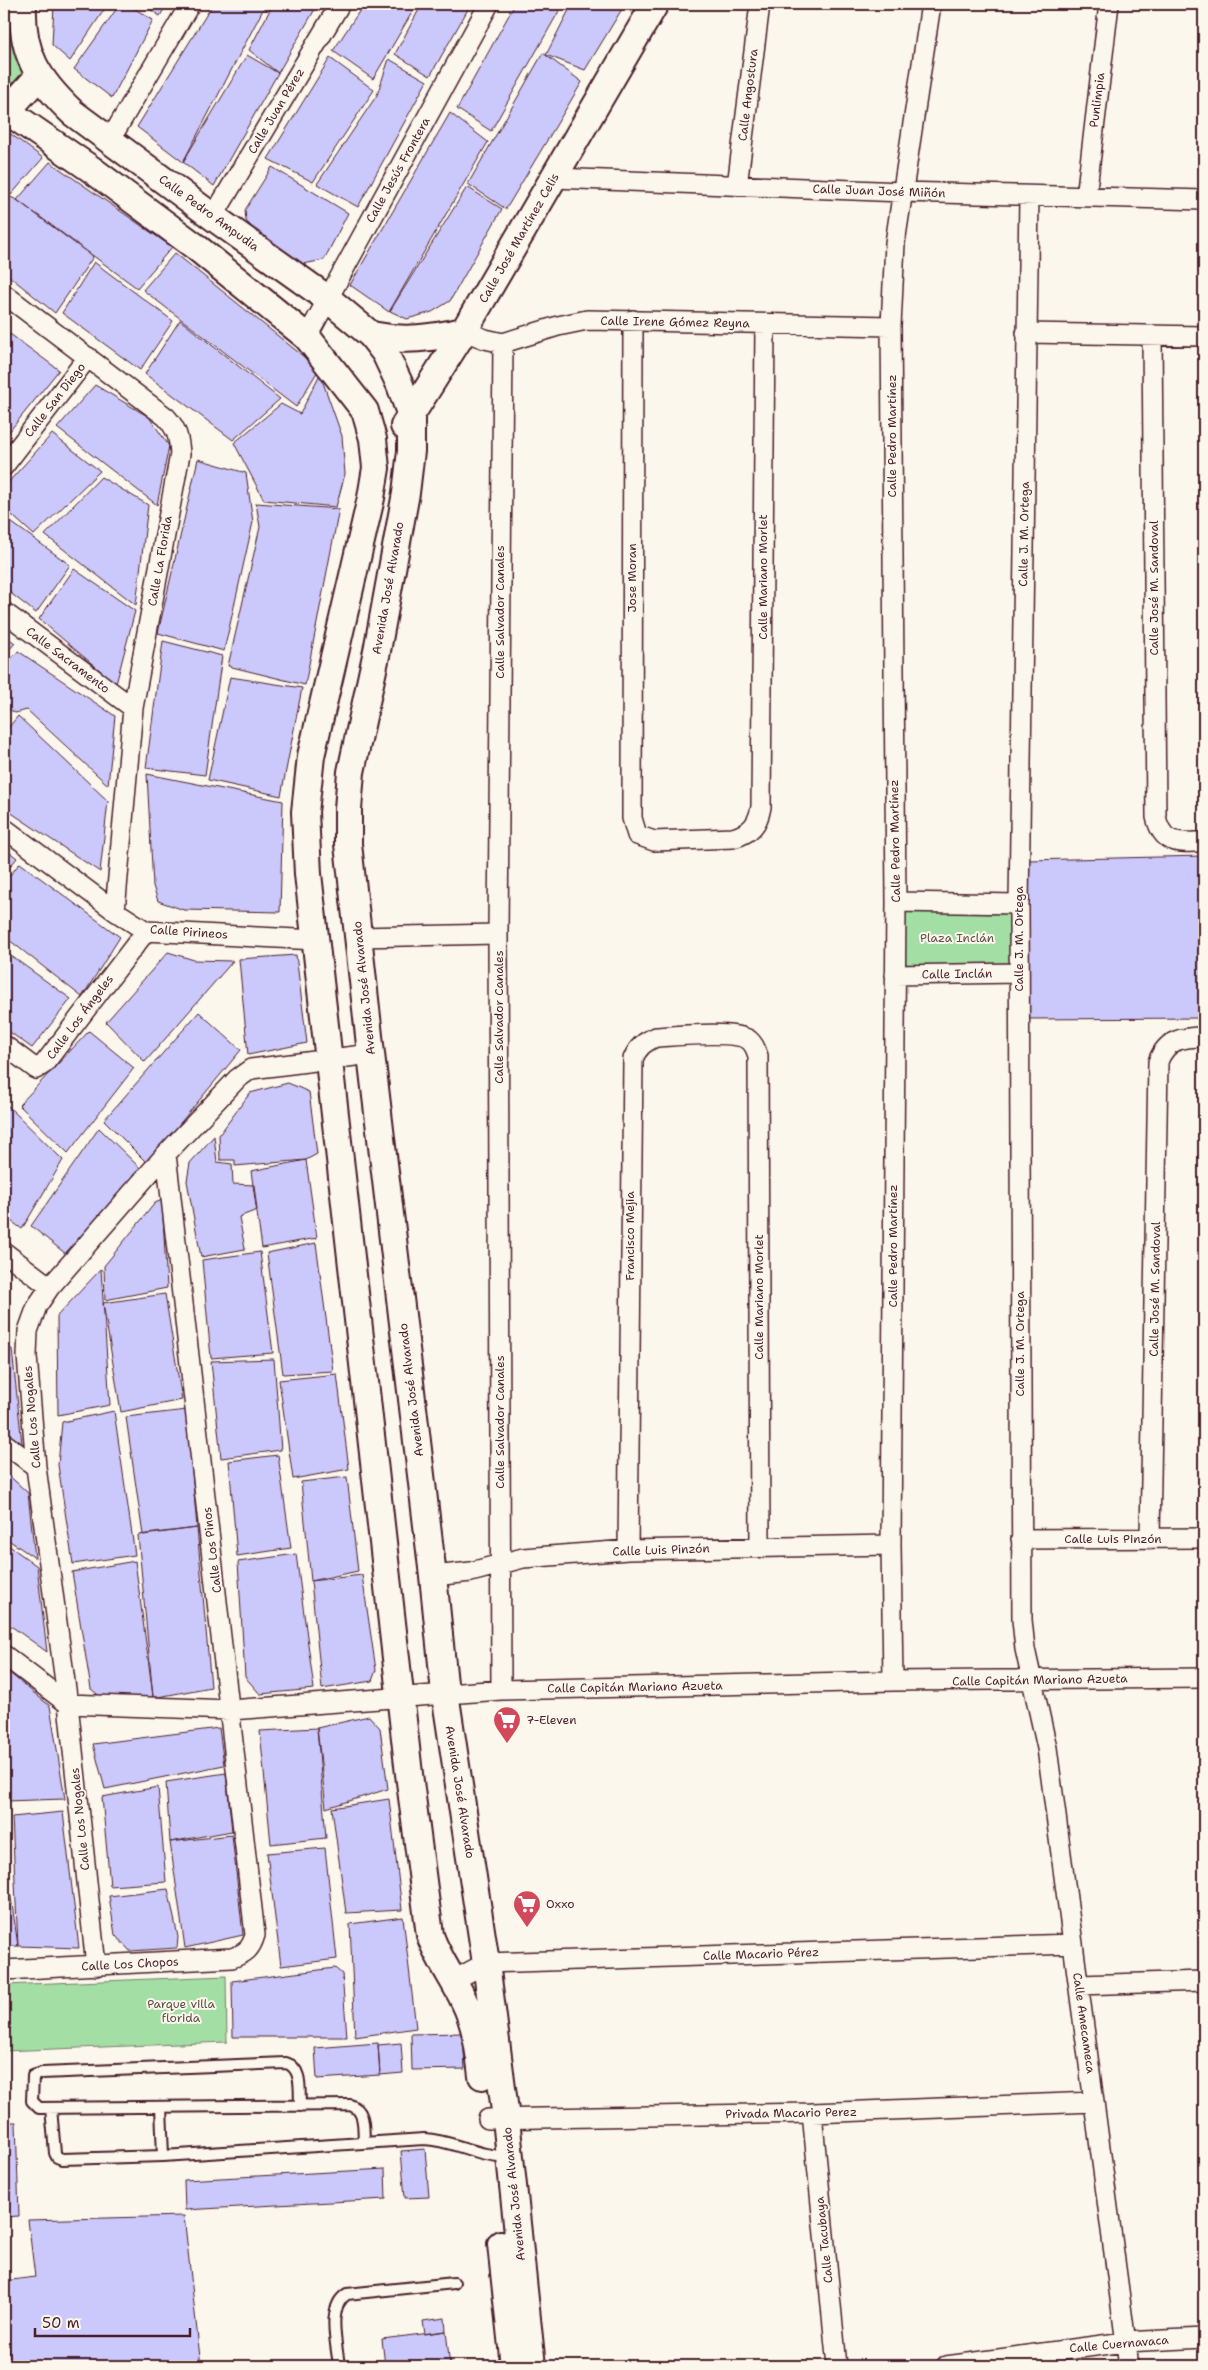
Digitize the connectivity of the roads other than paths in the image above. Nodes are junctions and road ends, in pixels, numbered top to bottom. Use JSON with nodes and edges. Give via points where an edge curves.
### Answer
{"nodes":[{"id":1,"x":24,"y":4,"type":"edge"},
{"id":2,"x":190,"y":4,"type":"edge"},
{"id":3,"x":340,"y":4,"type":"edge"},
{"id":4,"x":489,"y":4,"type":"edge"},
{"id":5,"x":655,"y":4,"type":"edge"},
{"id":6,"x":760,"y":4,"type":"edge"},
{"id":7,"x":931,"y":4,"type":"edge"},
{"id":8,"x":1109,"y":4,"type":"edge"},
{"id":9,"x":39,"y":76,"type":"junction"},
{"id":10,"x":5,"y":110,"type":"edge"},
{"id":11,"x":110,"y":140,"type":"junction"},
{"id":12,"x":554,"y":178,"type":"junction"},
{"id":13,"x":737,"y":186,"type":"junction"},
{"id":14,"x":902,"y":192,"type":"junction"},
{"id":15,"x":1029,"y":196,"type":"junction"},
{"id":16,"x":1086,"y":197,"type":"junction"},
{"id":17,"x":1204,"y":200,"type":"edge"},
{"id":18,"x":213,"y":217,"type":"junction"},
{"id":19,"x":4,"y":294,"type":"edge"},
{"id":20,"x":328,"y":299,"type":"junction"},
{"id":21,"x":632,"y":320,"type":"junction"},
{"id":22,"x":765,"y":325,"type":"junction"},
{"id":23,"x":891,"y":326,"type":"junction"},
{"id":24,"x":464,"y":331,"type":"junction"},
{"id":25,"x":1026,"y":333,"type":"junction"},
{"id":26,"x":371,"y":335,"type":"junction"},
{"id":27,"x":1152,"y":335,"type":"junction"},
{"id":28,"x":1204,"y":336,"type":"edge"},
{"id":29,"x":307,"y":337,"type":"junction"},
{"id":30,"x":503,"y":343,"type":"junction"},
{"id":31,"x":88,"y":357,"type":"junction"},
{"id":32,"x":411,"y":416,"type":"junction"},
{"id":33,"x":4,"y":466,"type":"edge"},
{"id":34,"x":376,"y":468,"type":"junction"},
{"id":35,"x":4,"y":612,"type":"edge"},
{"id":36,"x":133,"y":708,"type":"junction"},
{"id":37,"x":4,"y":828,"type":"edge"},
{"id":38,"x":753,"y":828,"type":"joint"},
{"id":39,"x":1204,"y":842,"type":"edge"},
{"id":40,"x":896,"y":902,"type":"junction"},
{"id":41,"x":1019,"y":904,"type":"junction"},
{"id":42,"x":115,"y":911,"type":"junction"},
{"id":43,"x":146,"y":931,"type":"junction"},
{"id":44,"x":498,"y":934,"type":"junction"},
{"id":45,"x":358,"y":937,"type":"junction"},
{"id":46,"x":316,"y":940,"type":"junction"},
{"id":47,"x":1019,"y":973,"type":"junction"},
{"id":48,"x":895,"y":975,"type":"junction"},
{"id":49,"x":1204,"y":1037,"type":"edge"},
{"id":50,"x":4,"y":1045,"type":"edge"},
{"id":51,"x":756,"y":1047,"type":"joint"},
{"id":52,"x":371,"y":1054,"type":"junction"},
{"id":53,"x":328,"y":1058,"type":"junction"},
{"id":54,"x":166,"y":1154,"type":"junction"},
{"id":55,"x":4,"y":1252,"type":"edge"},
{"id":56,"x":50,"y":1287,"type":"junction"},
{"id":57,"x":4,"y":1443,"type":"edge"},
{"id":58,"x":36,"y":1467,"type":"junction"},
{"id":59,"x":1204,"y":1538,"type":"edge"},
{"id":60,"x":1021,"y":1539,"type":"junction"},
{"id":61,"x":1150,"y":1539,"type":"junction"},
{"id":62,"x":892,"y":1545,"type":"junction"},
{"id":63,"x":760,"y":1547,"type":"junction"},
{"id":64,"x":628,"y":1550,"type":"junction"},
{"id":65,"x":500,"y":1564,"type":"junction"},
{"id":66,"x":433,"y":1576,"type":"junction"},
{"id":67,"x":4,"y":1655,"type":"edge"},
{"id":68,"x":1204,"y":1678,"type":"edge"},
{"id":69,"x":893,"y":1681,"type":"junction"},
{"id":70,"x":1032,"y":1681,"type":"junction"},
{"id":71,"x":501,"y":1690,"type":"junction"},
{"id":72,"x":445,"y":1693,"type":"junction"},
{"id":73,"x":401,"y":1697,"type":"junction"},
{"id":74,"x":68,"y":1704,"type":"junction"},
{"id":75,"x":230,"y":1710,"type":"junction"},
{"id":76,"x":1073,"y":1944,"type":"junction"},
{"id":77,"x":252,"y":1946,"type":"joint"},
{"id":78,"x":486,"y":1963,"type":"junction"},
{"id":79,"x":96,"y":1966,"type":"junction"},
{"id":80,"x":4,"y":1970,"type":"edge"},
{"id":81,"x":454,"y":1980,"type":"junction"},
{"id":82,"x":1204,"y":1981,"type":"edge"},
{"id":83,"x":1079,"y":1985,"type":"junction"},
{"id":84,"x":1094,"y":2102,"type":"junction"},
{"id":85,"x":300,"y":2106,"type":"junction"},
{"id":86,"x":161,"y":2107,"type":"junction"},
{"id":87,"x":51,"y":2108,"type":"junction"},
{"id":88,"x":812,"y":2113,"type":"junction"},
{"id":89,"x":497,"y":2119,"type":"junction"},
{"id":90,"x":364,"y":2142,"type":"junction"},
{"id":91,"x":163,"y":2156,"type":"junction"},
{"id":92,"x":501,"y":2157,"type":"junction"},
{"id":93,"x":454,"y":2283,"type":"dead end"},
{"id":94,"x":1204,"y":2338,"type":"edge"},
{"id":95,"x":1125,"y":2342,"type":"junction"},
{"id":96,"x":339,"y":2366,"type":"edge"},
{"id":97,"x":514,"y":2366,"type":"edge"},
{"id":98,"x":532,"y":2366,"type":"edge"},
{"id":99,"x":837,"y":2366,"type":"edge"},
{"id":100,"x":946,"y":2366,"type":"edge"},
{"id":101,"x":1129,"y":2366,"type":"edge"}],
"edges":[{"from":1,"to":9,"type":"street","name":"Calle Pedro Ampudia","via":[[22,21],[27,52]]},
{"from":2,"to":11,"type":"street"},
{"from":3,"to":18,"type":"street","name":"Calle Juan Pérez"},
{"from":4,"to":20,"type":"street","name":"Calle Jesús Frontera"},
{"from":5,"to":12,"type":"street","name":"Calle José Martínez Celis"},
{"from":6,"to":13,"type":"street","name":"Calle Angostura"},
{"from":7,"to":14,"type":"street","name":"Calle Pedro Martínez"},
{"from":8,"to":16,"type":"street","name":"Punlimpia"},
{"from":9,"to":10,"type":"street"},
{"from":9,"to":11,"type":"street","name":"Calle Pedro Ampudia","via":[[73,113]]},
{"from":10,"to":29,"type":"street","via":[[196,247]]},
{"from":11,"to":18,"type":"street","name":"Calle Pedro Ampudia"},
{"from":12,"to":13,"type":"street","name":"Calle Juan José Miñón"},
{"from":12,"to":24,"type":"street","name":"Calle José Martínez Celis"},
{"from":13,"to":14,"type":"street","name":"Calle Juan José Miñón"},
{"from":14,"to":15,"type":"street","name":"Calle Juan José Miñón"},
{"from":14,"to":23,"type":"street","name":"Calle Pedro Martínez","via":[[895,243]]},
{"from":15,"to":16,"type":"street","name":"Calle Juan José Miñón"},
{"from":15,"to":25,"type":"street","name":"Calle J. M. Ortega"},
{"from":16,"to":17,"type":"street","name":"Calle Juan José Miñón"},
{"from":18,"to":20,"type":"street","name":"Calle Pedro Ampudia"},
{"from":19,"to":31,"type":"street","name":"Calle La Florida"},
{"from":20,"to":26,"type":"street","name":"Calle Pedro Ampudia"},
{"from":20,"to":29,"type":"street","name":"Calle Jesús Frontera"},
{"from":21,"to":22,"type":"street","name":"Calle Irene Gómez Reyna"},
{"from":21,"to":30,"type":"street","name":"Calle Irene Gómez Reyna","via":[[578,322]]},
{"from":21,"to":38,"type":"street","name":"Jose Moran","via":[[632,818],[637,835],[654,841],[733,838]]},
{"from":22,"to":23,"type":"street","name":"Calle Irene Gómez Reyna"},
{"from":22,"to":38,"type":"street","name":"Calle Mariano Morlet","via":[[761,807]]},
{"from":23,"to":40,"type":"street","name":"Calle Pedro Martínez"},
{"from":24,"to":26,"type":"street","via":[[413,340]]},
{"from":24,"to":30,"type":"street"},
{"from":24,"to":32,"type":"street","name":"Calle José Martínez Celis"},
{"from":25,"to":27,"type":"street"},
{"from":25,"to":41,"type":"street","name":"Calle J. M. Ortega"},
{"from":26,"to":32,"type":"street","name":"Calle Pedro Ampudia","via":[[385,353]]},
{"from":27,"to":28,"type":"street"},
{"from":27,"to":39,"type":"street","name":"Calle José M. Sandoval","via":[[1156,817],[1165,838]]},
{"from":29,"to":34,"type":"street","via":[[365,411],[373,439]]},
{"from":30,"to":44,"type":"street","name":"Calle Salvador Canales"},
{"from":31,"to":33,"type":"street","name":"Calle San Diego"},
{"from":31,"to":36,"type":"street","name":"Calle La Florida","via":[[166,417],[176,428],[180,439],[180,454]]},
{"from":32,"to":34,"type":"street","name":"Calle José Martínez Celis"},
{"from":32,"to":45,"type":"street","name":"Avenida José Alvarado","via":[[406,493],[351,772],[348,844]]},
{"from":34,"to":46,"type":"street","name":"Avenida José Alvarado","via":[[311,756],[306,793],[308,874]]},
{"from":35,"to":36,"type":"street","name":"Calle Sacramento"},
{"from":36,"to":42,"type":"street","name":"Calle La Florida"},
{"from":37,"to":42,"type":"street","name":"Calle Pirineos"},
{"from":40,"to":41,"type":"street"},
{"from":40,"to":48,"type":"street","name":"Calle Pedro Martínez"},
{"from":41,"to":47,"type":"street","name":"Calle J. M. Ortega"},
{"from":42,"to":43,"type":"street","name":"Calle Pirineos"},
{"from":43,"to":46,"type":"street","name":"Calle Pirineos"},
{"from":43,"to":50,"type":"street","name":"Calle Los Ángeles","via":[[44,1064],[36,1069]]},
{"from":44,"to":45,"type":"street"},
{"from":44,"to":65,"type":"street","name":"Calle Salvador Canales"},
{"from":45,"to":52,"type":"street","name":"Avenida José Alvarado"},
{"from":46,"to":53,"type":"street","name":"Avenida José Alvarado"},
{"from":47,"to":48,"type":"street","name":"Calle Inclán"},
{"from":47,"to":60,"type":"street","name":"Calle J. M. Ortega"},
{"from":48,"to":62,"type":"street","name":"Calle Pedro Martínez"},
{"from":49,"to":61,"type":"street","name":"Calle José M. Sandoval","via":[[1180,1038],[1162,1051],[1158,1062]]},
{"from":51,"to":63,"type":"street","name":"Calle Mariano Morlet"},
{"from":51,"to":64,"type":"street","name":"Francisco Mejia","via":[[749,1040],[733,1035],[656,1037],[642,1045],[633,1059]]},
{"from":52,"to":53,"type":"street","name":"Calle Los Nogales"},
{"from":52,"to":66,"type":"street","name":"Avenida José Alvarado"},
{"from":53,"to":54,"type":"street","name":"Calle Los Nogales","via":[[251,1069],[237,1079]]},
{"from":53,"to":73,"type":"street","name":"Avenida José Alvarado"},
{"from":54,"to":56,"type":"street","name":"Calle Los Nogales"},
{"from":54,"to":75,"type":"street","name":"Calle Los Pinos"},
{"from":55,"to":56,"type":"street"},
{"from":56,"to":58,"type":"street","name":"Calle Los Nogales","via":[[37,1306],[28,1331]]},
{"from":57,"to":58,"type":"street"},
{"from":58,"to":74,"type":"street","name":"Calle Los Nogales"},
{"from":59,"to":61,"type":"street","name":"Calle Luis Pinzón"},
{"from":60,"to":61,"type":"street","name":"Calle Luis Pinzón"},
{"from":60,"to":70,"type":"street","name":"Calle J. M. Ortega","via":[[1022,1620]]},
{"from":62,"to":63,"type":"street","name":"Calle Luis Pinzón"},
{"from":62,"to":69,"type":"street","name":"Calle Pedro Martínez"},
{"from":63,"to":64,"type":"street","name":"Calle Luis Pinzón"},
{"from":64,"to":65,"type":"street","name":"Calle Luis Pinzón","via":[[522,1558]]},
{"from":65,"to":66,"type":"street","name":"Calle Luis Pinzón","via":[[471,1572]]},
{"from":65,"to":71,"type":"street","name":"Calle Salvador Canales"},
{"from":66,"to":72,"type":"street","name":"Avenida José Alvarado"},
{"from":67,"to":74,"type":"street"},
{"from":68,"to":70,"type":"street","name":"Calle Capitán Mariano Azueta"},
{"from":69,"to":70,"type":"street","name":"Calle Capitán Mariano Azueta"},
{"from":69,"to":71,"type":"street","name":"Calle Capitán Mariano Azueta"},
{"from":70,"to":76,"type":"street","name":"Calle Amecameca","via":[[1047,1748]]},
{"from":71,"to":72,"type":"street","name":"Calle Capitán Mariano Azueta"},
{"from":72,"to":73,"type":"street","name":"Calle Capitán Mariano Azueta"},
{"from":72,"to":78,"type":"street","name":"Avenida José Alvarado"},
{"from":73,"to":75,"type":"street","name":"Calle Capitán Mariano Azueta"},
{"from":73,"to":81,"type":"street","name":"Avenida José Alvarado","via":[[430,1935],[434,1949]]},
{"from":74,"to":75,"type":"street","name":"Calle Capitán Mariano Azueta"},
{"from":74,"to":79,"type":"street","name":"Calle Los Nogales"},
{"from":75,"to":77,"type":"street","name":"Calle Los Pinos","via":[[255,1935]]},
{"from":76,"to":78,"type":"street","name":"Calle Macario Pérez"},
{"from":76,"to":83,"type":"street","name":"Calle Amecameca"},
{"from":77,"to":79,"type":"street","name":"Calle Los Chopos","via":[[244,1954],[232,1958]]},
{"from":78,"to":81,"type":"street","name":"Calle Macario Pérez"},
{"from":78,"to":89,"type":"street","name":"Avenida José Alvarado"},
{"from":79,"to":80,"type":"street","name":"Calle Los Chopos"},
{"from":81,"to":89,"type":"street","name":"Avenida José Alvarado","via":[[474,2026]]},
{"from":82,"to":83,"type":"street"},
{"from":83,"to":84,"type":"street","name":"Calle Amecameca"},
{"from":84,"to":88,"type":"street","name":"Privada Macario Perez"},
{"from":84,"to":95,"type":"street","name":"Calle Amecameca"},
{"from":85,"to":86,"type":"lane"},
{"from":85,"to":87,"type":"lane","via":[[298,2075],[292,2065],[286,2063],[36,2074],[32,2081],[34,2104],[39,2108]]},
{"from":85,"to":90,"type":"lane","via":[[358,2107]]},
{"from":86,"to":87,"type":"lane"},
{"from":86,"to":91,"type":"lane"},
{"from":87,"to":91,"type":"lane","via":[[55,2153],[59,2158]]},
{"from":88,"to":89,"type":"street","name":"Privada Macario Perez"},
{"from":88,"to":99,"type":"street","name":"Calle Tacubaya"},
{"from":89,"to":92,"type":"street","name":"Avenida José Alvarado"},
{"from":90,"to":91,"type":"lane"},
{"from":90,"to":92,"type":"lane","via":[[440,2140]]},
{"from":92,"to":97,"type":"street","name":"Avenida José Alvarado"},
{"from":92,"to":98,"type":"street","name":"Avenida José Alvarado"},
{"from":93,"to":96,"type":"lane","via":[[347,2294],[340,2298],[335,2315]]},
{"from":94,"to":95,"type":"street","name":"Calle Cuernavaca"},
{"from":95,"to":100,"type":"street","name":"Calle Cuernavaca"},
{"from":95,"to":101,"type":"street","name":"Calle Amecameca"}]}
